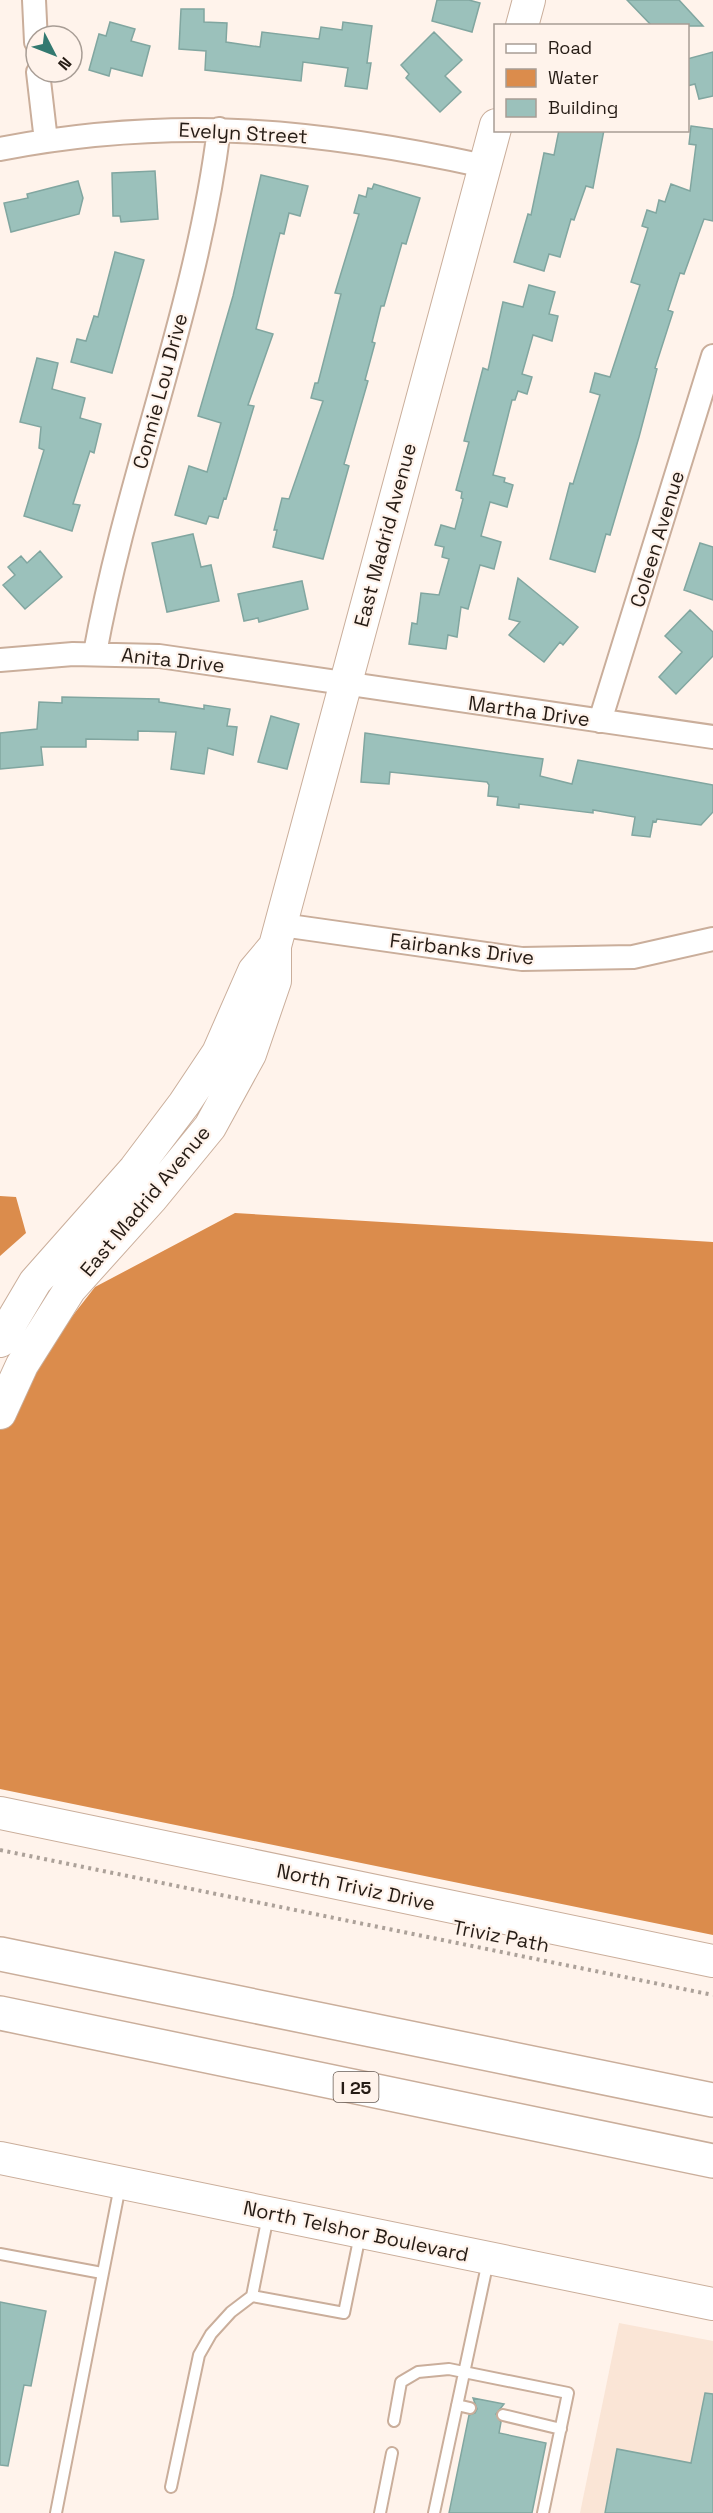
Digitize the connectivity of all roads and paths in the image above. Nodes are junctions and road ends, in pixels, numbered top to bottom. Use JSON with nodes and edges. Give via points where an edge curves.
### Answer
{"nodes":[{"id":1,"x":34,"y":0,"type":"edge"},
{"id":2,"x":529,"y":0,"type":"edge"},
{"id":3,"x":35,"y":24,"type":"edge"},
{"id":4,"x":523,"y":24,"type":"edge"},
{"id":5,"x":39,"y":84,"type":"edge"},
{"id":6,"x":494,"y":128,"type":"edge"},
{"id":7,"x":219,"y":129,"type":"junction"},
{"id":8,"x":46,"y":141,"type":"junction"},
{"id":9,"x":0,"y":149,"type":"edge"},
{"id":10,"x":484,"y":166,"type":"junction"},
{"id":11,"x":713,"y":356,"type":"edge"},
{"id":12,"x":95,"y":653,"type":"junction"},
{"id":13,"x":0,"y":660,"type":"edge"},
{"id":14,"x":345,"y":683,"type":"junction"},
{"id":15,"x":600,"y":721,"type":"junction"},
{"id":16,"x":713,"y":737,"type":"edge"},
{"id":17,"x":278,"y":936,"type":"junction"},
{"id":18,"x":713,"y":939,"type":"edge"},
{"id":19,"x":0,"y":1341,"type":"edge"},
{"id":20,"x":0,"y":1413,"type":"edge"},
{"id":21,"x":0,"y":1813,"type":"edge"},
{"id":22,"x":0,"y":1850,"type":"edge"},
{"id":23,"x":0,"y":1954,"type":"edge"},
{"id":24,"x":713,"y":1961,"type":"edge"},
{"id":25,"x":713,"y":1995,"type":"edge"},
{"id":26,"x":0,"y":2013,"type":"edge"},
{"id":27,"x":713,"y":2100,"type":"edge"},
{"id":28,"x":0,"y":2158,"type":"edge"},
{"id":29,"x":713,"y":2160,"type":"edge"},
{"id":30,"x":120,"y":2183,"type":"junction"},
{"id":31,"x":268,"y":2213,"type":"junction"},
{"id":32,"x":361,"y":2232,"type":"junction"},
{"id":33,"x":0,"y":2254,"type":"edge"},
{"id":34,"x":489,"y":2258,"type":"junction"},
{"id":35,"x":102,"y":2273,"type":"junction"},
{"id":36,"x":252,"y":2296,"type":"junction"},
{"id":37,"x":713,"y":2304,"type":"edge"},
{"id":38,"x":464,"y":2372,"type":"junction"},
{"id":39,"x":457,"y":2405,"type":"junction"},
{"id":40,"x":470,"y":2408,"type":"dead end"},
{"id":41,"x":503,"y":2415,"type":"dead end"},
{"id":42,"x":394,"y":2421,"type":"dead end"},
{"id":43,"x":561,"y":2428,"type":"junction"},
{"id":44,"x":392,"y":2453,"type":"dead end"},
{"id":45,"x":171,"y":2487,"type":"dead end"},
{"id":46,"x":56,"y":2513,"type":"edge"},
{"id":47,"x":380,"y":2513,"type":"edge"},
{"id":48,"x":434,"y":2513,"type":"edge"},
{"id":49,"x":543,"y":2513,"type":"edge"}],
"edges":[{"from":1,"to":3,"type":"street"},
{"from":2,"to":4,"type":"street"},
{"from":5,"to":8,"type":"street"},
{"from":6,"to":10,"type":"street","name":"East Madrid Avenue"},
{"from":7,"to":8,"type":"street","name":"Evelyn Street","via":[[145,131]]},
{"from":7,"to":10,"type":"street","name":"Evelyn Street","via":[[363,141]]},
{"from":7,"to":12,"type":"street","name":"Connie Lou Drive","via":[[205,222],[107,586]]},
{"from":8,"to":9,"type":"street","name":"Evelyn Street"},
{"from":10,"to":14,"type":"street","name":"East Madrid Avenue"},
{"from":11,"to":15,"type":"street","name":"Coleen Avenue"},
{"from":12,"to":13,"type":"street","name":"Anita Drive"},
{"from":12,"to":14,"type":"street","name":"Anita Drive","via":[[171,657]]},
{"from":14,"to":15,"type":"street","name":"Martha Drive"},
{"from":14,"to":17,"type":"street","name":"East Madrid Avenue"},
{"from":15,"to":16,"type":"street","name":"Martha Drive"},
{"from":17,"to":18,"type":"street","name":"Fairbanks Drive","via":[[522,959],[633,957]]},
{"from":17,"to":19,"type":"street","name":"East Madrid Avenue","via":[[254,970],[218,1053],[184,1104],[135,1169],[35,1282]]},
{"from":17,"to":20,"type":"street","name":"East Madrid Avenue","via":[[275,981],[250,1054],[210,1127],[70,1289],[22,1365]]},
{"from":21,"to":24,"type":"street","name":"North Triviz Drive"},
{"from":22,"to":25,"type":"path","name":"Triviz Path"},
{"from":23,"to":27,"type":"highway"},
{"from":26,"to":29,"type":"highway","number":"I 25"},
{"from":28,"to":30,"type":"street","name":"North Telshor Boulevard"},
{"from":30,"to":31,"type":"street","name":"North Telshor Boulevard"},
{"from":30,"to":35,"type":"lane"},
{"from":31,"to":32,"type":"street","name":"North Telshor Boulevard"},
{"from":31,"to":36,"type":"lane"},
{"from":32,"to":34,"type":"street","name":"North Telshor Boulevard"},
{"from":32,"to":36,"type":"lane","via":[[344,2313]]},
{"from":33,"to":35,"type":"lane"},
{"from":34,"to":37,"type":"street","name":"North Telshor Boulevard"},
{"from":34,"to":38,"type":"lane"},
{"from":35,"to":46,"type":"lane"},
{"from":36,"to":45,"type":"lane","via":[[231,2312],[199,2355]]},
{"from":38,"to":39,"type":"lane"},
{"from":38,"to":42,"type":"lane","via":[[418,2372],[401,2382]]},
{"from":38,"to":43,"type":"lane","via":[[568,2393]]},
{"from":39,"to":40,"type":"lane"},
{"from":39,"to":48,"type":"lane"},
{"from":41,"to":43,"type":"lane"},
{"from":43,"to":49,"type":"lane"},
{"from":44,"to":47,"type":"lane"}]}
